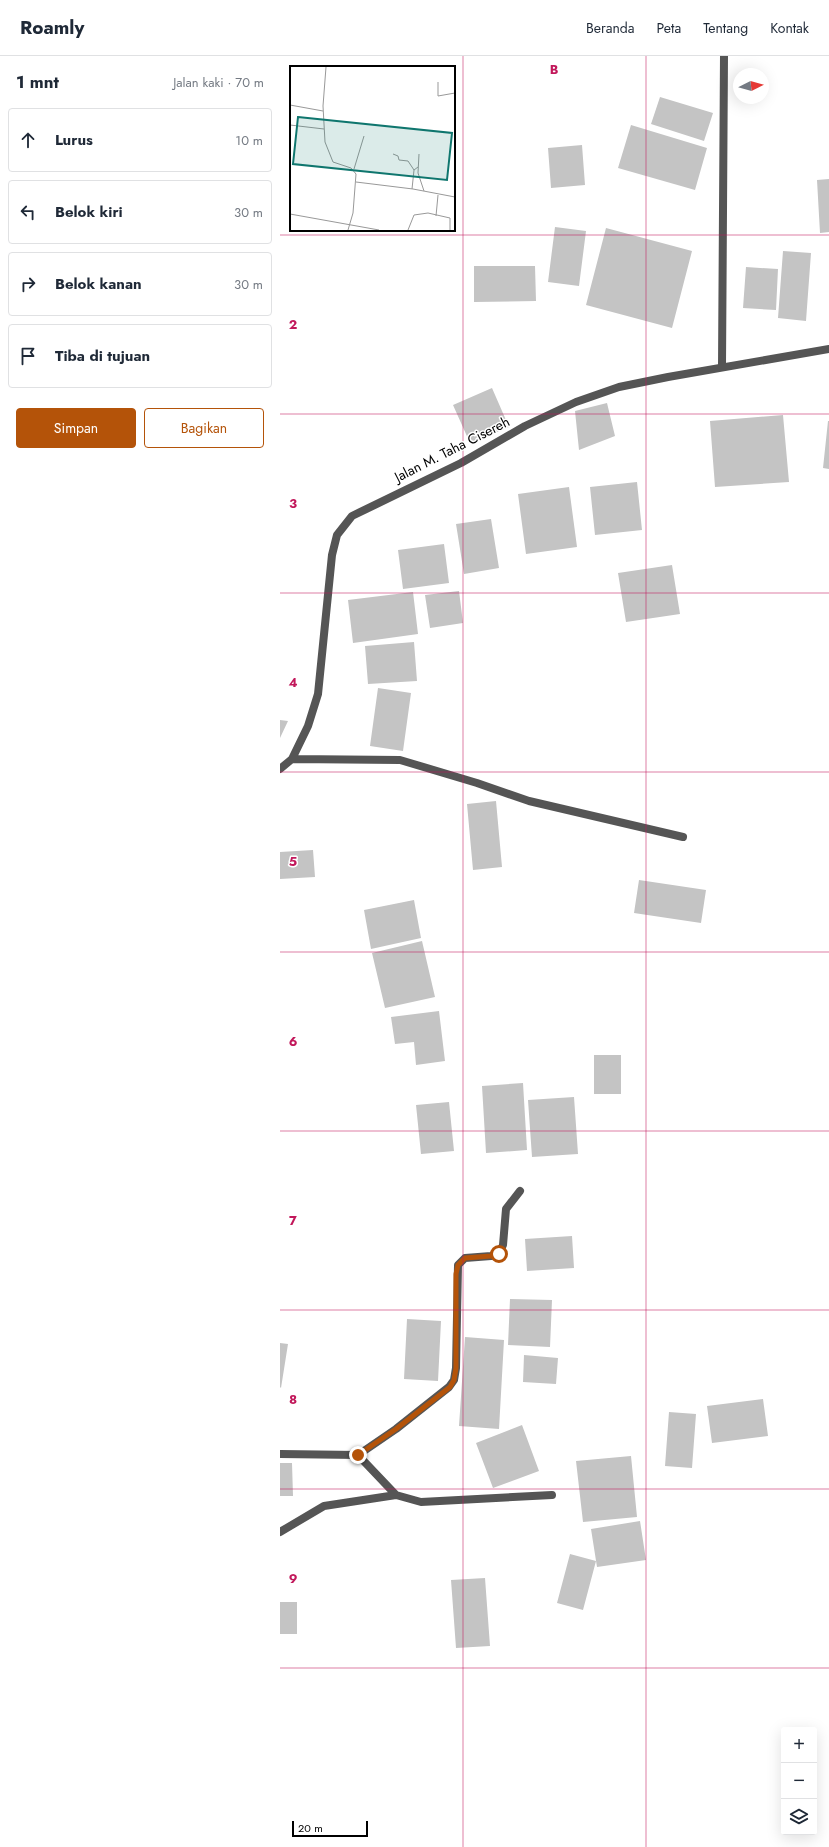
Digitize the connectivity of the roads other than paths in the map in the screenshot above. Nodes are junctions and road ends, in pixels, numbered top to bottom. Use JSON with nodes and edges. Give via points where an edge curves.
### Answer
{"nodes":[{"id":1,"x":724,"y":56,"type":"edge"},
{"id":2,"x":829,"y":349,"type":"edge"},
{"id":3,"x":722,"y":366,"type":"junction"},
{"id":4,"x":292,"y":760,"type":"junction"},
{"id":5,"x":280,"y":769,"type":"edge"},
{"id":6,"x":683,"y":838,"type":"dead end"},
{"id":7,"x":520,"y":1191,"type":"dead end"},
{"id":8,"x":280,"y":1454,"type":"edge"},
{"id":9,"x":358,"y":1455,"type":"junction"},
{"id":10,"x":396,"y":1495,"type":"junction"},
{"id":11,"x":552,"y":1495,"type":"dead end"},
{"id":12,"x":280,"y":1532,"type":"edge"}],
"edges":[{"from":1,"to":3,"type":"street"},
{"from":2,"to":3,"type":"street","name":"Jalan M. Taha Cisereh"},
{"from":3,"to":4,"type":"street","name":"Jalan M. Taha Cisereh","via":[[619,387],[576,402],[525,426],[461,463],[352,516],[337,535],[332,555],[318,694],[308,726]]},
{"from":4,"to":5,"type":"street","name":"Jalan M. Taha Cisereh"},
{"from":4,"to":6,"type":"street","via":[[400,760],[529,801]]},
{"from":7,"to":9,"type":"street","via":[[506,1209],[499,1254],[465,1258],[458,1265],[456,1368],[450,1387]]},
{"from":8,"to":9,"type":"street"},
{"from":9,"to":10,"type":"street"},
{"from":10,"to":11,"type":"street","via":[[421,1502]]},
{"from":10,"to":12,"type":"street","via":[[324,1506]]}]}
